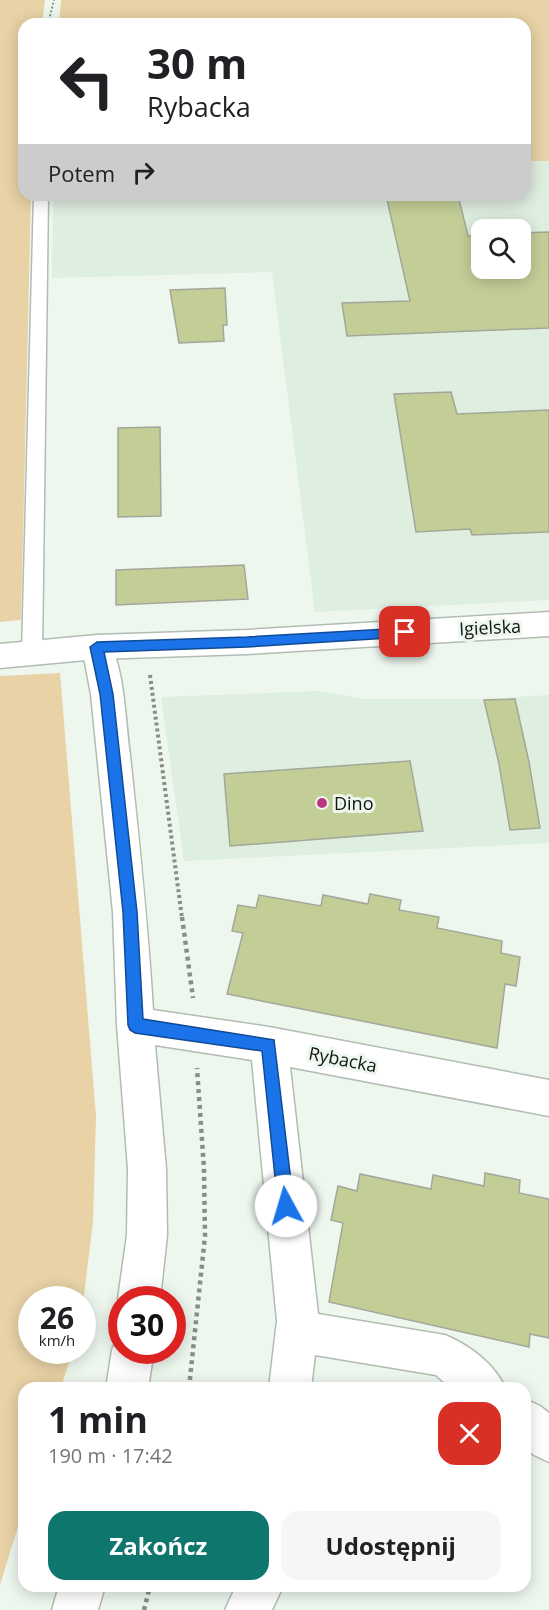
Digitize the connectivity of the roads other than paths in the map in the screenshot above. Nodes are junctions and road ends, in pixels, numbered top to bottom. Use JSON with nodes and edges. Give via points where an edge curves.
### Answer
{"nodes":[{"id":1,"x":41,"y":201,"type":"edge"},
{"id":2,"x":549,"y":624,"type":"edge"},
{"id":3,"x":97,"y":647,"type":"junction"},
{"id":4,"x":32,"y":652,"type":"junction"},
{"id":5,"x":0,"y":656,"type":"edge"},
{"id":6,"x":135,"y":1025,"type":"junction"},
{"id":7,"x":268,"y":1045,"type":"junction"},
{"id":8,"x":549,"y":1098,"type":"edge"},
{"id":9,"x":141,"y":1286,"type":"edge"},
{"id":10,"x":297,"y":1331,"type":"junction"},
{"id":11,"x":131,"y":1364,"type":"edge"},
{"id":12,"x":128,"y":1382,"type":"edge"},
{"id":13,"x":291,"y":1382,"type":"edge"},
{"id":14,"x":477,"y":1382,"type":"edge"},
{"id":15,"x":531,"y":1426,"type":"edge"},
{"id":16,"x":549,"y":1440,"type":"edge"},
{"id":17,"x":80,"y":1592,"type":"edge"},
{"id":18,"x":257,"y":1592,"type":"edge"},
{"id":19,"x":75,"y":1610,"type":"edge"},
{"id":20,"x":248,"y":1610,"type":"edge"}],
"edges":[{"from":1,"to":4,"type":"lane"},
{"from":2,"to":3,"type":"street","name":"Igielska"},
{"from":3,"to":4,"type":"street","name":"Igielska"},
{"from":3,"to":6,"type":"street","via":[[106,694],[130,912]]},
{"from":4,"to":5,"type":"street","name":"Igielska"},
{"from":6,"to":7,"type":"street","name":"Rybacka"},
{"from":6,"to":9,"type":"street","via":[[147,1169],[147,1234]]},
{"from":7,"to":8,"type":"street","name":"Rybacka"},
{"from":7,"to":10,"type":"street"},
{"from":10,"to":13,"type":"street"},
{"from":10,"to":14,"type":"street","via":[[445,1356]]},
{"from":11,"to":12,"type":"street"},
{"from":15,"to":16,"type":"street"},
{"from":17,"to":19,"type":"street"},
{"from":18,"to":20,"type":"street"}]}
